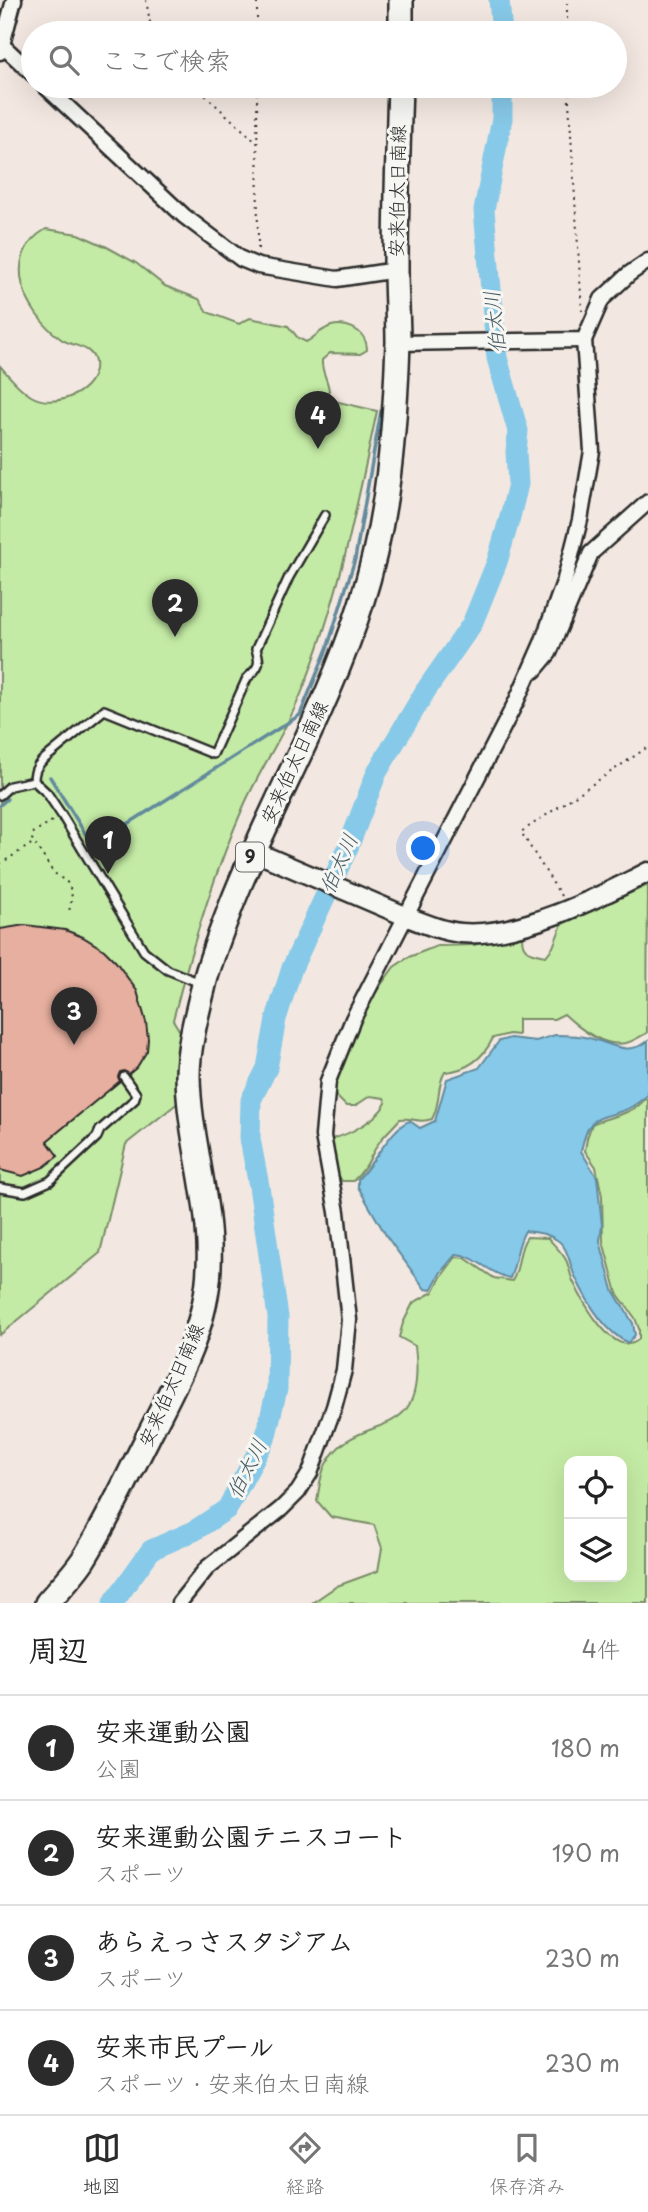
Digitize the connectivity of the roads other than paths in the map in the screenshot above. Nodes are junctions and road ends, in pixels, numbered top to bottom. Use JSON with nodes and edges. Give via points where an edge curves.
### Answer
{"nodes":[{"id":1,"x":15,"y":0,"type":"edge"},
{"id":2,"x":401,"y":0,"type":"edge"},
{"id":3,"x":401,"y":21,"type":"edge"},
{"id":4,"x":1,"y":48,"type":"edge"},
{"id":5,"x":21,"y":64,"type":"edge"},
{"id":6,"x":58,"y":98,"type":"edge"},
{"id":7,"x":400,"y":98,"type":"edge"},
{"id":8,"x":648,"y":261,"type":"edge"},
{"id":9,"x":396,"y":270,"type":"junction"},
{"id":10,"x":579,"y":340,"type":"junction"},
{"id":11,"x":407,"y":343,"type":"junction"},
{"id":12,"x":648,"y":502,"type":"edge"},
{"id":13,"x":326,"y":515,"type":"dead end"},
{"id":14,"x":522,"y":686,"type":"junction"},
{"id":15,"x":34,"y":780,"type":"junction"},
{"id":16,"x":0,"y":795,"type":"edge"},
{"id":17,"x":253,"y":850,"type":"junction"},
{"id":18,"x":648,"y":872,"type":"edge"},
{"id":19,"x":402,"y":915,"type":"junction"},
{"id":20,"x":204,"y":985,"type":"junction"},
{"id":21,"x":124,"y":1077,"type":"dead end"},
{"id":22,"x":0,"y":1188,"type":"edge"},
{"id":23,"x":47,"y":1603,"type":"edge"},
{"id":24,"x":179,"y":1603,"type":"edge"}],
"edges":[{"from":1,"to":4,"type":"street"},
{"from":2,"to":3,"type":"main road"},
{"from":4,"to":5,"type":"street"},
{"from":6,"to":9,"type":"street","via":[[184,216],[241,258],[258,266],[337,279]]},
{"from":7,"to":9,"type":"main road","name":"安来伯太日南線","number":"9"},
{"from":8,"to":10,"type":"street","via":[[602,299]]},
{"from":9,"to":11,"type":"main road","name":"安来伯太日南線","number":"9"},
{"from":10,"to":11,"type":"street"},
{"from":10,"to":14,"type":"street","via":[[592,451],[565,579]]},
{"from":11,"to":17,"type":"main road","name":"安来伯太日南線","number":"9","via":[[385,503],[362,601],[307,739]]},
{"from":12,"to":14,"type":"street","via":[[591,553],[549,653]]},
{"from":13,"to":15,"type":"lane","via":[[289,577],[256,649],[258,669],[247,678],[213,754],[104,710],[36,767]]},
{"from":14,"to":19,"type":"street"},
{"from":15,"to":16,"type":"lane","via":[[10,786]]},
{"from":15,"to":20,"type":"lane","via":[[61,814],[144,951],[168,970]]},
{"from":17,"to":19,"type":"street"},
{"from":17,"to":20,"type":"main road","name":"安来伯太日南線","number":"9"},
{"from":18,"to":19,"type":"street","via":[[506,930],[459,933]]},
{"from":19,"to":24,"type":"street","via":[[328,1081],[323,1136],[349,1320],[334,1408],[310,1473],[298,1492],[207,1568]]},
{"from":20,"to":23,"type":"main road","name":"安来伯太日南線","number":"9","via":[[188,1075],[209,1238],[205,1302],[178,1377],[110,1512],[82,1562]]},
{"from":21,"to":22,"type":"lane","via":[[136,1094],[134,1100],[50,1181],[25,1192]]}]}
